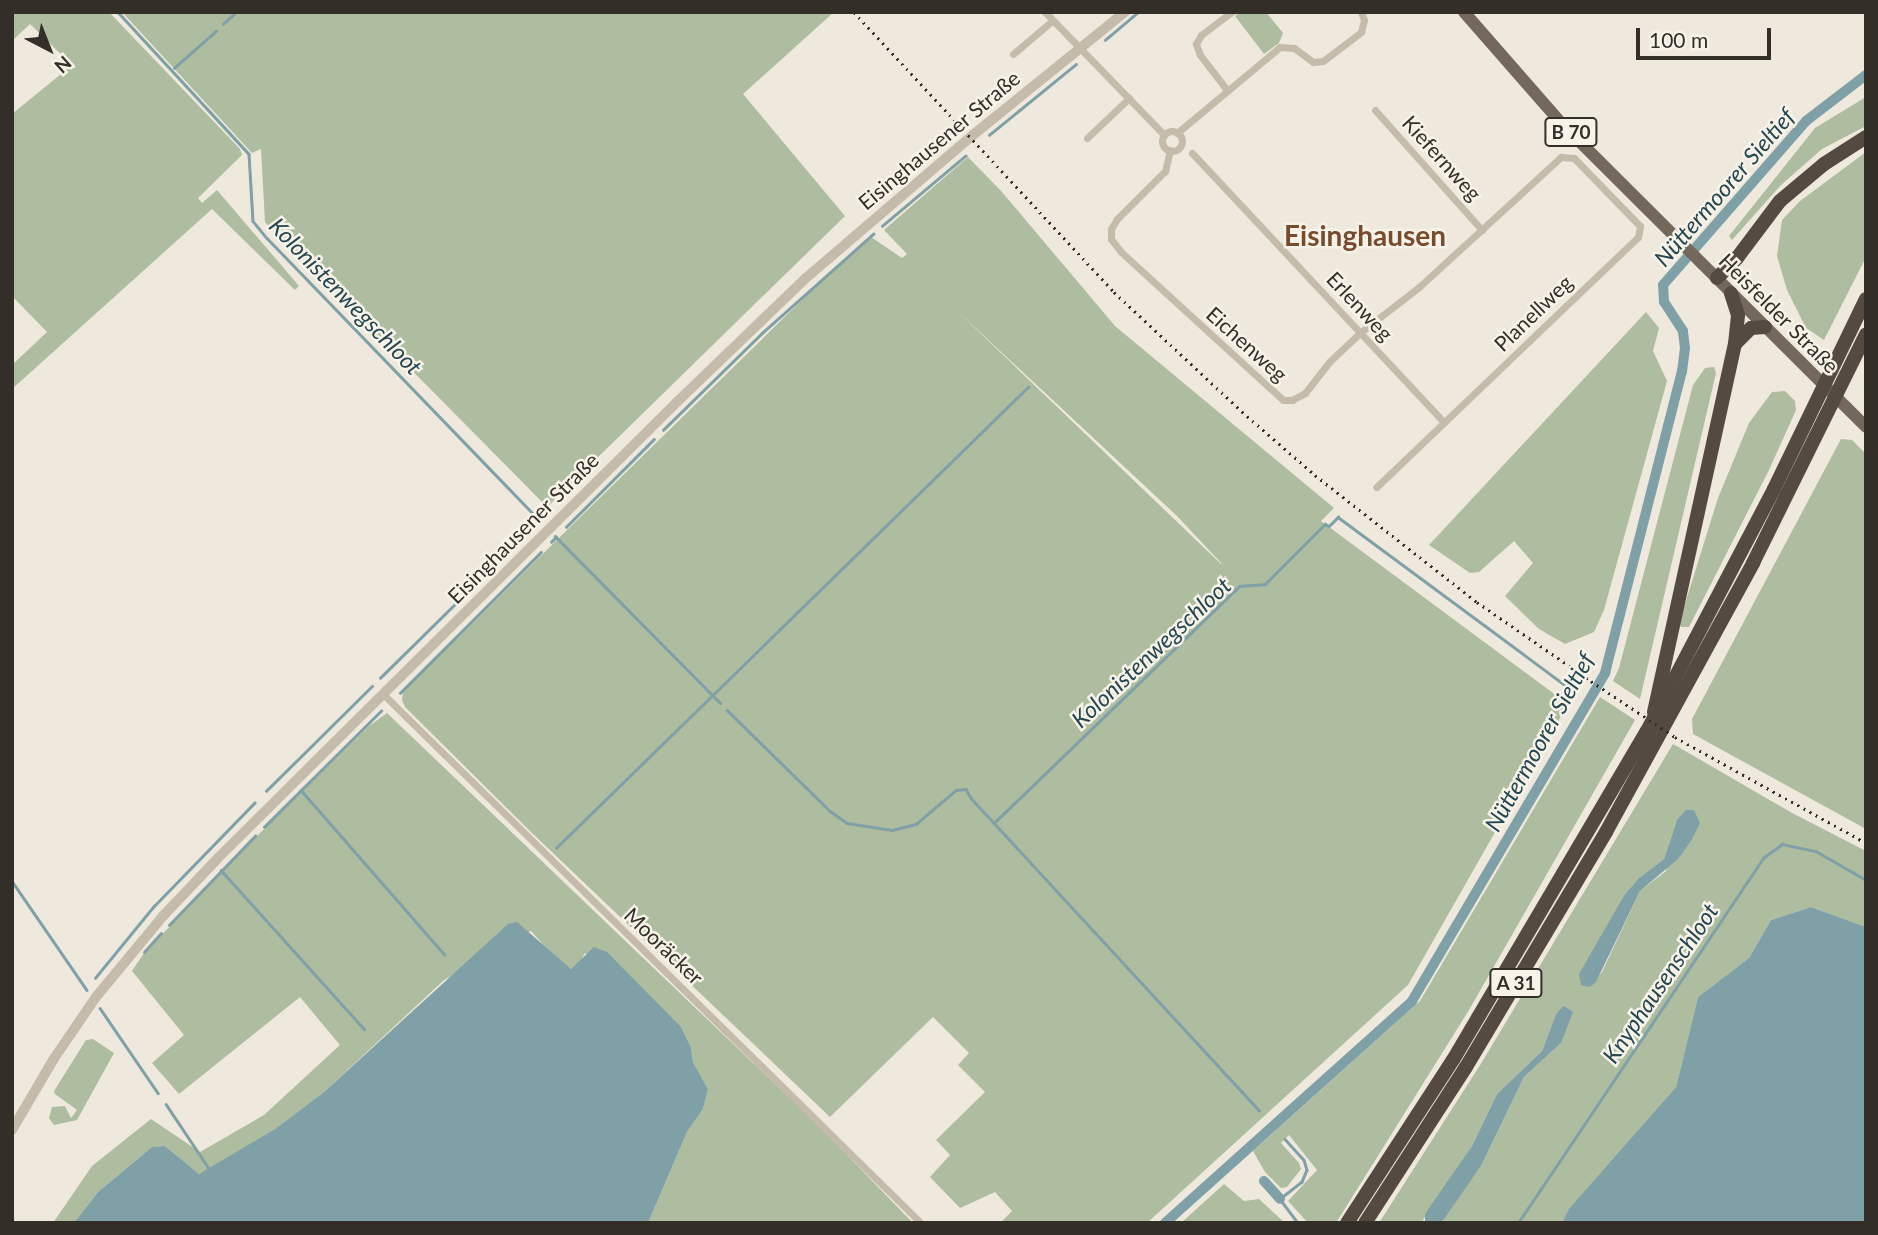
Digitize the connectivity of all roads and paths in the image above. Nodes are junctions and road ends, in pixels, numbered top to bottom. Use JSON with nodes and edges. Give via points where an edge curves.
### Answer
{"nodes":[{"id":1,"x":1045,"y":12,"type":"edge"},
{"id":2,"x":1125,"y":12,"type":"edge"},
{"id":3,"x":1232,"y":12,"type":"edge"},
{"id":4,"x":1361,"y":12,"type":"edge"},
{"id":5,"x":1464,"y":12,"type":"edge"},
{"id":6,"x":1053,"y":20,"type":"junction"},
{"id":7,"x":1082,"y":48,"type":"junction"},
{"id":8,"x":1013,"y":54,"type":"dead end"},
{"id":9,"x":1227,"y":90,"type":"junction"},
{"id":10,"x":1129,"y":98,"type":"junction"},
{"id":11,"x":1375,"y":110,"type":"dead end"},
{"id":12,"x":1177,"y":133,"type":"junction"},
{"id":13,"x":1164,"y":135,"type":"junction"},
{"id":14,"x":1866,"y":137,"type":"edge"},
{"id":15,"x":1087,"y":138,"type":"dead end"},
{"id":16,"x":1170,"y":150,"type":"junction"},
{"id":17,"x":1192,"y":153,"type":"dead end"},
{"id":18,"x":1574,"y":158,"type":"joint"},
{"id":19,"x":1482,"y":230,"type":"junction"},
{"id":20,"x":1717,"y":278,"type":"junction"},
{"id":21,"x":1731,"y":293,"type":"junction"},
{"id":22,"x":1866,"y":299,"type":"edge"},
{"id":23,"x":1765,"y":327,"type":"junction"},
{"id":24,"x":1361,"y":332,"type":"junction"},
{"id":25,"x":1865,"y":337,"type":"edge"},
{"id":26,"x":1735,"y":344,"type":"junction"},
{"id":27,"x":1444,"y":422,"type":"junction"},
{"id":28,"x":1866,"y":427,"type":"edge"},
{"id":29,"x":1376,"y":487,"type":"dead end"},
{"id":30,"x":383,"y":694,"type":"junction"},
{"id":31,"x":1658,"y":719,"type":"junction"},
{"id":32,"x":12,"y":1130,"type":"edge"},
{"id":33,"x":921,"y":1223,"type":"edge"},
{"id":34,"x":1347,"y":1223,"type":"edge"},
{"id":35,"x":1365,"y":1223,"type":"edge"}],
"edges":[{"from":1,"to":6,"type":"street"},
{"from":2,"to":7,"type":"street","name":"Eisinghausener Straße"},
{"from":3,"to":9,"type":"street","via":[[1196,44]]},
{"from":4,"to":9,"type":"street","via":[[1361,32],[1323,61],[1313,62],[1294,48],[1280,47]]},
{"from":5,"to":20,"type":"main road","name":"Heisfelder Straße","number":"B 70","via":[[1562,124]]},
{"from":6,"to":7,"type":"street"},
{"from":6,"to":8,"type":"street"},
{"from":7,"to":10,"type":"street"},
{"from":7,"to":30,"type":"street","name":"Eisinghausener Straße","via":[[806,278]]},
{"from":9,"to":12,"type":"street"},
{"from":10,"to":13,"type":"street"},
{"from":10,"to":15,"type":"street"},
{"from":11,"to":19,"type":"street","name":"Kiefernweg"},
{"from":12,"to":13,"type":"street"},
{"from":12,"to":16,"type":"street","via":[[1181,145]]},
{"from":13,"to":16,"type":"street","via":[[1163,144]]},
{"from":14,"to":20,"type":"highway","via":[[1780,201]]},
{"from":16,"to":24,"type":"street","name":"Eichenweg","via":[[1162,174],[1113,224],[1111,239],[1121,252],[1283,400],[1302,396]]},
{"from":17,"to":24,"type":"street","name":"Erlenweg"},
{"from":18,"to":19,"type":"street","name":"Eichenweg","via":[[1561,157]]},
{"from":18,"to":27,"type":"street","name":"Planellweg","via":[[1638,224],[1640,233]]},
{"from":19,"to":24,"type":"street","name":"Eichenweg"},
{"from":20,"to":21,"type":"main road","name":"Heisfelder Straße","number":"B 70"},
{"from":21,"to":23,"type":"main road","name":"Heisfelder Straße","number":"B 70"},
{"from":21,"to":26,"type":"highway","via":[[1738,315]]},
{"from":22,"to":31,"type":"highway","number":"A 31"},
{"from":23,"to":26,"type":"highway","via":[[1751,328]]},
{"from":23,"to":28,"type":"main road","name":"Heisfelder Straße","number":"B 70"},
{"from":24,"to":27,"type":"street","name":"Erlenweg"},
{"from":25,"to":31,"type":"highway","number":"A 31","via":[[1822,428]]},
{"from":26,"to":31,"type":"highway"},
{"from":27,"to":29,"type":"street","name":"Planellweg"},
{"from":30,"to":32,"type":"street","name":"Eisinghausener Straße","via":[[218,858],[128,956],[67,1039]]},
{"from":30,"to":33,"type":"street","name":"Mooräcker"},
{"from":31,"to":34,"type":"highway","number":"A 31","via":[[1453,1060]]},
{"from":31,"to":35,"type":"highway","number":"A 31","via":[[1466,1067]]}]}
